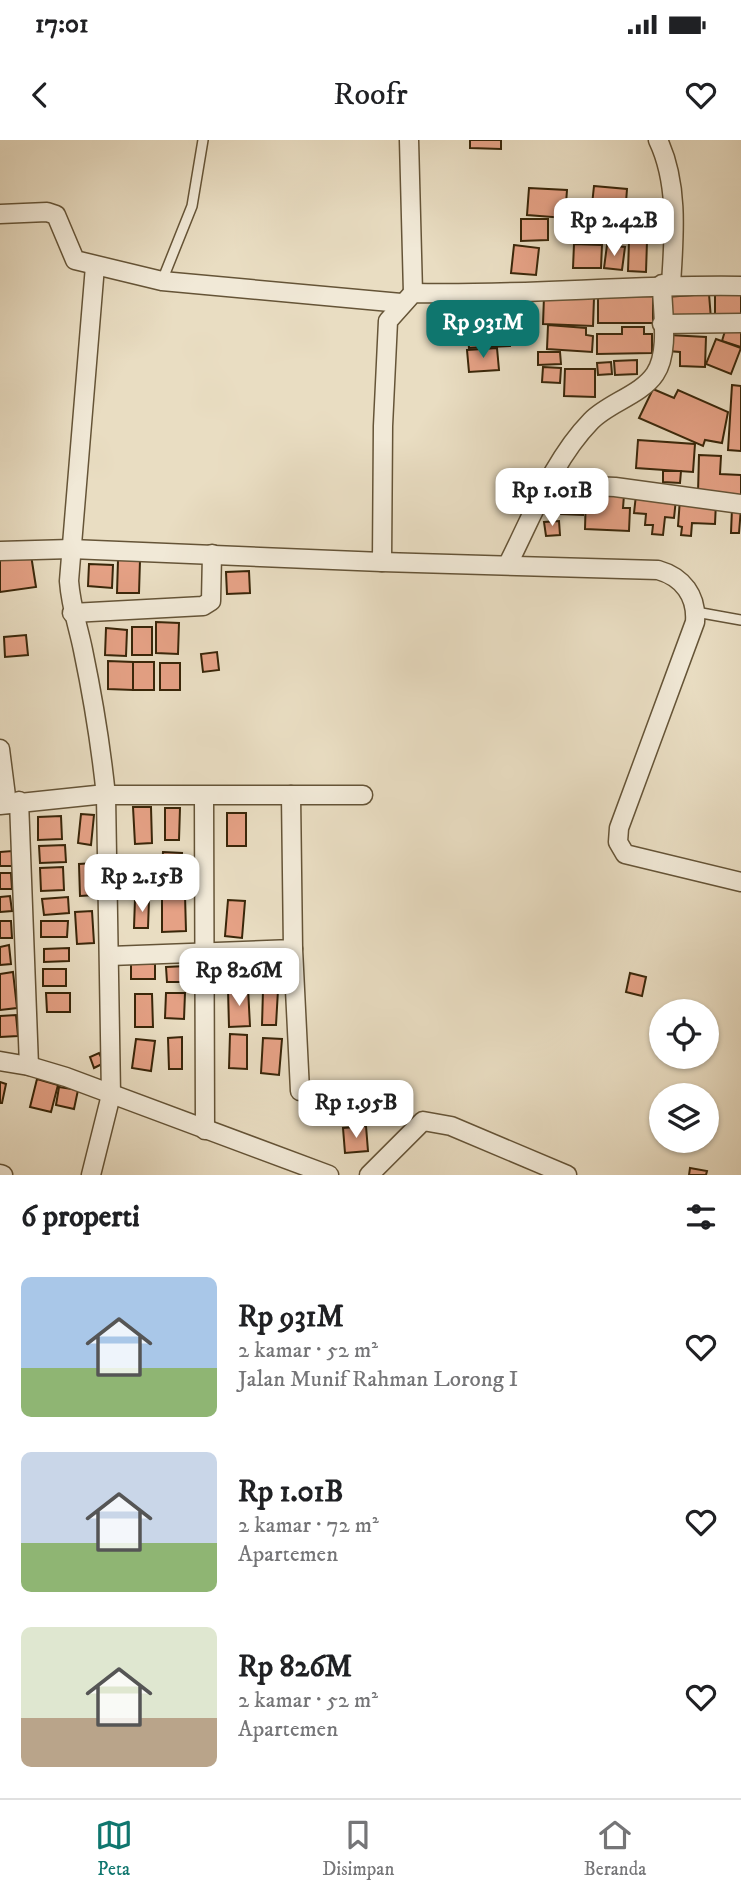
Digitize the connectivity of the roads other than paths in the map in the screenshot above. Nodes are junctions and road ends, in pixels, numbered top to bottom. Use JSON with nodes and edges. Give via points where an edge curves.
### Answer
{"nodes":[{"id":1,"x":203,"y":140,"type":"edge"},
{"id":2,"x":410,"y":140,"type":"edge"},
{"id":3,"x":658,"y":140,"type":"edge"},
{"id":4,"x":0,"y":214,"type":"edge"},
{"id":5,"x":95,"y":266,"type":"junction"},
{"id":6,"x":162,"y":281,"type":"junction"},
{"id":7,"x":666,"y":284,"type":"junction"},
{"id":8,"x":741,"y":286,"type":"edge"},
{"id":9,"x":407,"y":298,"type":"junction"},
{"id":10,"x":741,"y":323,"type":"edge"},
{"id":11,"x":662,"y":324,"type":"junction"},
{"id":12,"x":548,"y":484,"type":"junction"},
{"id":13,"x":741,"y":504,"type":"edge"},
{"id":14,"x":71,"y":549,"type":"junction"},
{"id":15,"x":0,"y":551,"type":"edge"},
{"id":16,"x":212,"y":554,"type":"junction"},
{"id":17,"x":382,"y":562,"type":"junction"},
{"id":18,"x":508,"y":564,"type":"junction"},
{"id":19,"x":696,"y":612,"type":"junction"},
{"id":20,"x":72,"y":613,"type":"junction"},
{"id":21,"x":741,"y":620,"type":"edge"},
{"id":22,"x":0,"y":749,"type":"edge"},
{"id":23,"x":291,"y":795,"type":"junction"},
{"id":24,"x":363,"y":795,"type":"dead end"},
{"id":25,"x":106,"y":796,"type":"junction"},
{"id":26,"x":204,"y":796,"type":"junction"},
{"id":27,"x":9,"y":803,"type":"edge"},
{"id":28,"x":741,"y":882,"type":"edge"},
{"id":29,"x":293,"y":949,"type":"junction"},
{"id":30,"x":203,"y":951,"type":"junction"},
{"id":31,"x":110,"y":956,"type":"junction"},
{"id":32,"x":0,"y":1061,"type":"edge"},
{"id":33,"x":29,"y":1066,"type":"junction"},
{"id":34,"x":300,"y":1091,"type":"dead end"},
{"id":35,"x":111,"y":1096,"type":"junction"},
{"id":36,"x":205,"y":1130,"type":"junction"},
{"id":37,"x":91,"y":1175,"type":"edge"},
{"id":38,"x":329,"y":1175,"type":"edge"},
{"id":39,"x":369,"y":1175,"type":"edge"},
{"id":40,"x":567,"y":1175,"type":"edge"}],
"edges":[{"from":1,"to":6,"type":"lane","via":[[192,206]]},
{"from":2,"to":9,"type":"street"},
{"from":3,"to":7,"type":"street","via":[[671,176],[673,248]]},
{"from":4,"to":5,"type":"street","via":[[56,215],[75,260]]},
{"from":5,"to":6,"type":"street"},
{"from":5,"to":14,"type":"street"},
{"from":6,"to":9,"type":"street"},
{"from":7,"to":8,"type":"street"},
{"from":7,"to":9,"type":"street"},
{"from":7,"to":11,"type":"street"},
{"from":9,"to":17,"type":"street","via":[[388,321]]},
{"from":10,"to":11,"type":"street"},
{"from":11,"to":12,"type":"street","via":[[662,354],[655,374],[593,419]]},
{"from":12,"to":13,"type":"street","via":[[615,487]]},
{"from":12,"to":18,"type":"street"},
{"from":14,"to":15,"type":"street"},
{"from":14,"to":16,"type":"street"},
{"from":14,"to":20,"type":"street"},
{"from":16,"to":17,"type":"street"},
{"from":16,"to":20,"type":"street","via":[[211,601],[203,606]]},
{"from":17,"to":18,"type":"street"},
{"from":18,"to":19,"type":"street","via":[[658,570],[684,584]]},
{"from":19,"to":21,"type":"lane"},
{"from":19,"to":28,"type":"street","via":[[619,828],[618,842],[625,854]]},
{"from":20,"to":25,"type":"street","via":[[82,647]]},
{"from":22,"to":27,"type":"street"},
{"from":23,"to":24,"type":"street"},
{"from":23,"to":26,"type":"street"},
{"from":23,"to":29,"type":"street"},
{"from":25,"to":26,"type":"street"},
{"from":25,"to":27,"type":"street"},
{"from":25,"to":31,"type":"street"},
{"from":26,"to":30,"type":"street"},
{"from":27,"to":33,"type":"street"},
{"from":29,"to":30,"type":"street"},
{"from":29,"to":34,"type":"street"},
{"from":30,"to":31,"type":"street"},
{"from":30,"to":36,"type":"street"},
{"from":31,"to":35,"type":"street"},
{"from":32,"to":33,"type":"street"},
{"from":33,"to":35,"type":"street"},
{"from":35,"to":36,"type":"street"},
{"from":35,"to":37,"type":"street"},
{"from":36,"to":38,"type":"street"},
{"from":39,"to":40,"type":"street","via":[[423,1121],[450,1126]]}]}
